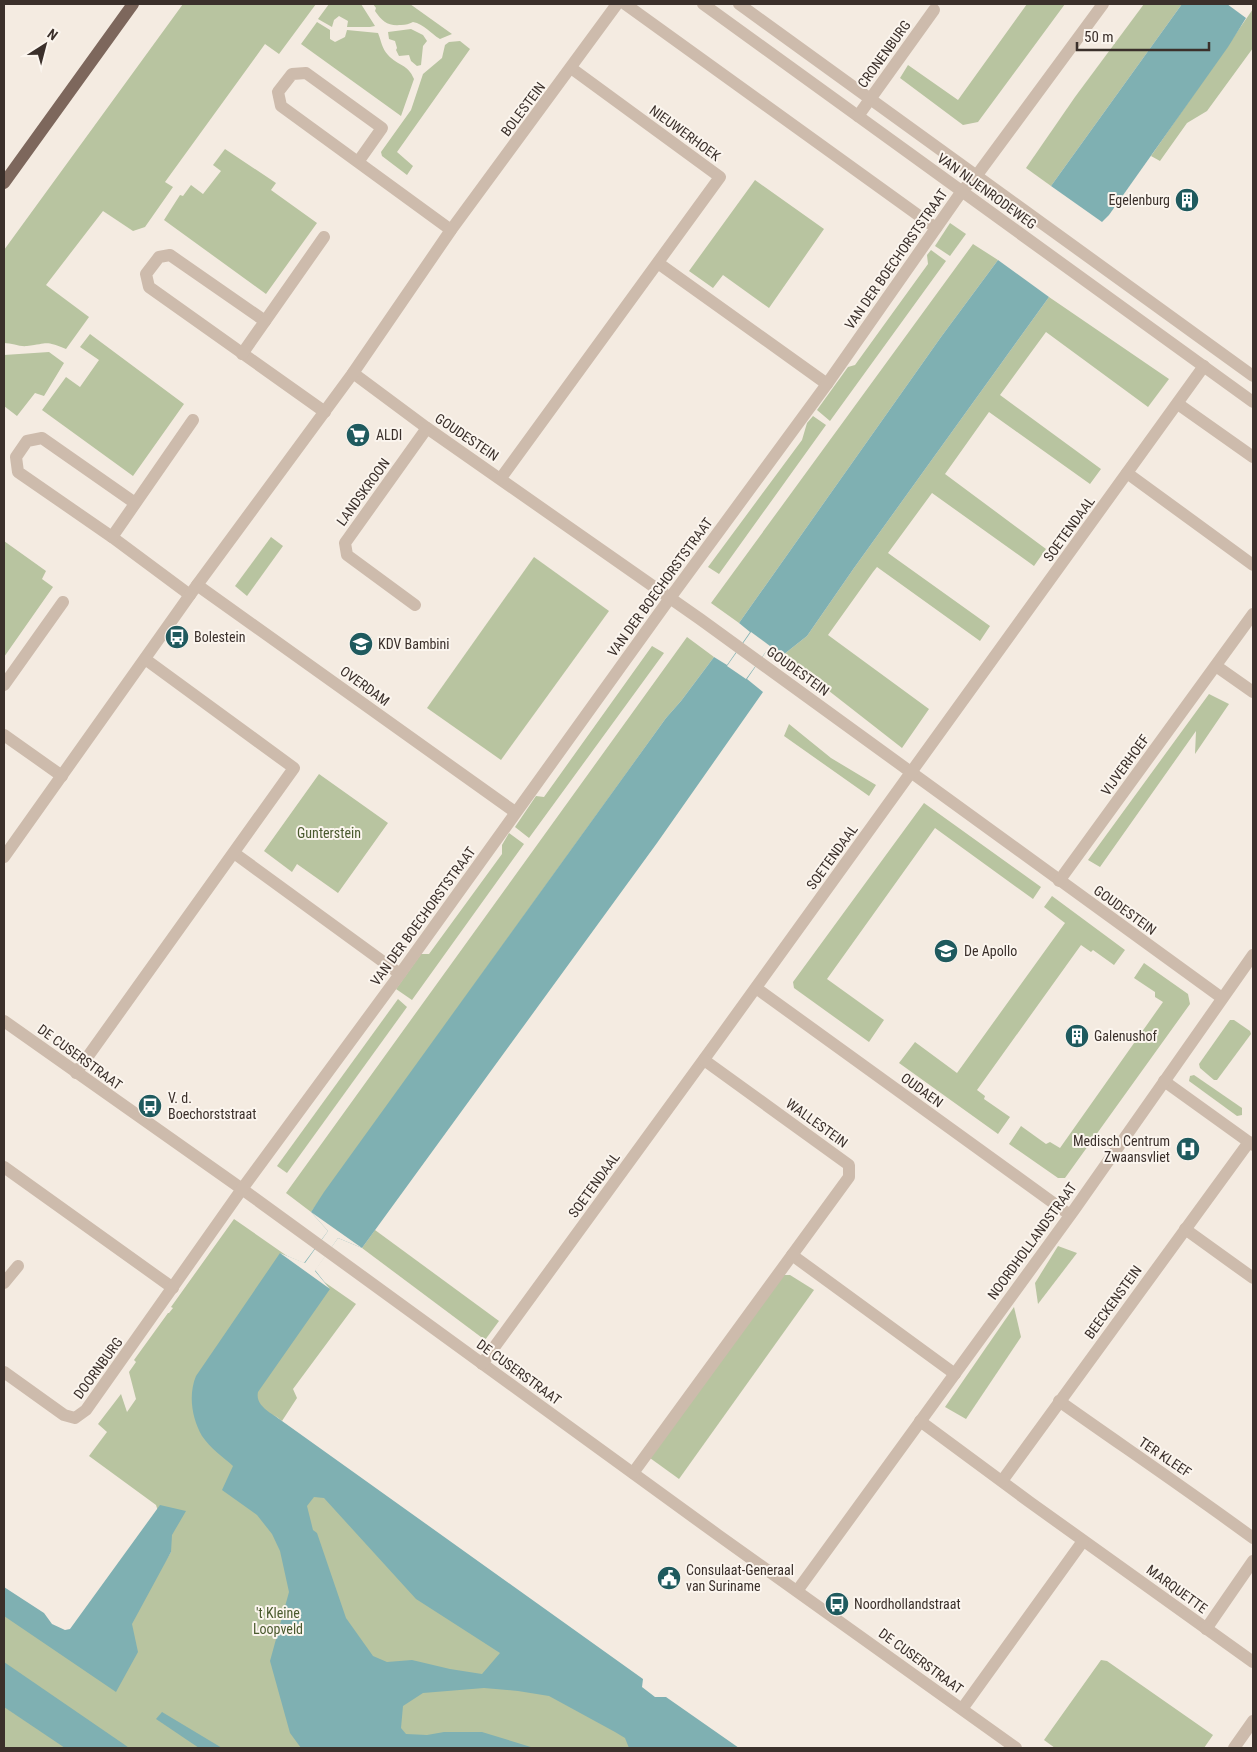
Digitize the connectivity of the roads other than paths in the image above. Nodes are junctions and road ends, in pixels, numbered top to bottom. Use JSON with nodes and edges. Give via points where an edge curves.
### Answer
{"nodes":[{"id":1,"x":133,"y":4,"type":"edge"},
{"id":2,"x":618,"y":4,"type":"edge"},
{"id":3,"x":625,"y":4,"type":"edge"},
{"id":4,"x":703,"y":4,"type":"edge"},
{"id":5,"x":739,"y":4,"type":"edge"},
{"id":6,"x":1103,"y":4,"type":"edge"},
{"id":7,"x":934,"y":10,"type":"dead end"},
{"id":8,"x":571,"y":68,"type":"junction"},
{"id":9,"x":870,"y":99,"type":"junction"},
{"id":10,"x":858,"y":116,"type":"junction"},
{"id":11,"x":358,"y":162,"type":"junction"},
{"id":12,"x":977,"y":176,"type":"junction"},
{"id":13,"x":4,"y":183,"type":"edge"},
{"id":14,"x":962,"y":191,"type":"junction"},
{"id":15,"x":936,"y":228,"type":"junction"},
{"id":16,"x":451,"y":230,"type":"junction"},
{"id":17,"x":324,"y":237,"type":"dead end"},
{"id":18,"x":658,"y":263,"type":"junction"},
{"id":19,"x":265,"y":321,"type":"junction"},
{"id":20,"x":242,"y":354,"type":"junction"},
{"id":21,"x":1204,"y":366,"type":"junction"},
{"id":22,"x":353,"y":373,"type":"junction"},
{"id":23,"x":1253,"y":376,"type":"edge"},
{"id":24,"x":827,"y":384,"type":"junction"},
{"id":25,"x":1253,"y":402,"type":"edge"},
{"id":26,"x":1178,"y":404,"type":"junction"},
{"id":27,"x":325,"y":412,"type":"junction"},
{"id":28,"x":193,"y":420,"type":"dead end"},
{"id":29,"x":427,"y":428,"type":"junction"},
{"id":30,"x":1253,"y":457,"type":"edge"},
{"id":31,"x":1127,"y":473,"type":"junction"},
{"id":32,"x":501,"y":478,"type":"junction"},
{"id":33,"x":134,"y":503,"type":"junction"},
{"id":34,"x":112,"y":537,"type":"junction"},
{"id":35,"x":1253,"y":565,"type":"edge"},
{"id":36,"x":194,"y":590,"type":"junction"},
{"id":37,"x":670,"y":598,"type":"junction"},
{"id":38,"x":62,"y":602,"type":"dead end"},
{"id":39,"x":415,"y":606,"type":"dead end"},
{"id":40,"x":1253,"y":614,"type":"edge"},
{"id":41,"x":144,"y":659,"type":"junction"},
{"id":42,"x":1216,"y":666,"type":"junction"},
{"id":43,"x":4,"y":686,"type":"edge"},
{"id":44,"x":1253,"y":692,"type":"edge"},
{"id":45,"x":4,"y":735,"type":"edge"},
{"id":46,"x":911,"y":773,"type":"junction"},
{"id":47,"x":62,"y":776,"type":"junction"},
{"id":48,"x":515,"y":812,"type":"junction"},
{"id":49,"x":234,"y":853,"type":"junction"},
{"id":50,"x":4,"y":857,"type":"edge"},
{"id":51,"x":1059,"y":881,"type":"junction"},
{"id":52,"x":1253,"y":954,"type":"edge"},
{"id":53,"x":400,"y":974,"type":"junction"},
{"id":54,"x":756,"y":988,"type":"junction"},
{"id":55,"x":1222,"y":998,"type":"junction"},
{"id":56,"x":4,"y":1021,"type":"edge"},
{"id":57,"x":704,"y":1060,"type":"junction"},
{"id":58,"x":76,"y":1073,"type":"junction"},
{"id":59,"x":1164,"y":1081,"type":"junction"},
{"id":60,"x":1251,"y":1143,"type":"edge"},
{"id":61,"x":4,"y":1167,"type":"edge"},
{"id":62,"x":242,"y":1189,"type":"junction"},
{"id":63,"x":1070,"y":1215,"type":"junction"},
{"id":64,"x":1185,"y":1229,"type":"junction"},
{"id":65,"x":792,"y":1255,"type":"junction"},
{"id":66,"x":18,"y":1266,"type":"dead end"},
{"id":67,"x":1253,"y":1278,"type":"edge"},
{"id":68,"x":4,"y":1283,"type":"edge"},
{"id":69,"x":173,"y":1288,"type":"junction"},
{"id":70,"x":482,"y":1364,"type":"junction"},
{"id":71,"x":4,"y":1372,"type":"edge"},
{"id":72,"x":955,"y":1374,"type":"junction"},
{"id":73,"x":1060,"y":1401,"type":"junction"},
{"id":74,"x":920,"y":1421,"type":"junction"},
{"id":75,"x":633,"y":1473,"type":"junction"},
{"id":76,"x":1002,"y":1482,"type":"junction"},
{"id":77,"x":1253,"y":1538,"type":"edge"},
{"id":78,"x":1084,"y":1541,"type":"junction"},
{"id":79,"x":1253,"y":1561,"type":"edge"},
{"id":80,"x":797,"y":1591,"type":"junction"},
{"id":81,"x":1206,"y":1629,"type":"junction"},
{"id":82,"x":1253,"y":1662,"type":"edge"},
{"id":83,"x":962,"y":1709,"type":"junction"},
{"id":84,"x":1253,"y":1721,"type":"edge"},
{"id":85,"x":1016,"y":1748,"type":"edge"},
{"id":86,"x":1234,"y":1748,"type":"edge"}],
"edges":[{"from":1,"to":13,"type":"main road"},
{"from":2,"to":8,"type":"street","name":"BOLESTEIN"},
{"from":3,"to":15,"type":"street"},
{"from":4,"to":10,"type":"street","name":"VAN NIJENRODEWEG"},
{"from":5,"to":9,"type":"street","name":"VAN NIJENRODEWEG"},
{"from":6,"to":12,"type":"street","name":"VAN DER BOECHORSTSTRAAT"},
{"from":7,"to":9,"type":"street","name":"CRONENBURG"},
{"from":8,"to":16,"type":"street","name":"BOLESTEIN"},
{"from":8,"to":18,"type":"street","name":"NIEUWERHOEK","via":[[720,177]]},
{"from":9,"to":10,"type":"street","name":"CRONENBURG"},
{"from":9,"to":12,"type":"street","name":"VAN NIJENRODEWEG"},
{"from":10,"to":14,"type":"street","name":"VAN NIJENRODEWEG"},
{"from":11,"to":11,"type":"street","via":[[382,128],[306,73],[292,74],[278,92],[281,106]]},
{"from":11,"to":16,"type":"street"},
{"from":12,"to":14,"type":"street","name":"VAN DER BOECHORSTSTRAAT"},
{"from":12,"to":23,"type":"street","name":"VAN NIJENRODEWEG"},
{"from":14,"to":15,"type":"street","name":"VAN DER BOECHORSTSTRAAT"},
{"from":14,"to":21,"type":"street","name":"VAN NIJENRODEWEG"},
{"from":15,"to":24,"type":"street","name":"VAN DER BOECHORSTSTRAAT"},
{"from":16,"to":22,"type":"street","name":"BOLESTEIN"},
{"from":17,"to":19,"type":"street"},
{"from":18,"to":24,"type":"street"},
{"from":18,"to":32,"type":"street","name":"NIEUWERHOEK"},
{"from":19,"to":20,"type":"street"},
{"from":19,"to":20,"type":"street","via":[[170,255],[158,257],[146,274],[149,287]]},
{"from":20,"to":27,"type":"street"},
{"from":21,"to":25,"type":"street","name":"VAN NIJENRODEWEG"},
{"from":21,"to":26,"type":"street","name":"SOETENDAAL"},
{"from":22,"to":27,"type":"street","name":"BOLESTEIN"},
{"from":22,"to":29,"type":"street","name":"GOUDESTEIN"},
{"from":24,"to":37,"type":"street","name":"VAN DER BOECHORSTSTRAAT"},
{"from":26,"to":30,"type":"street"},
{"from":26,"to":31,"type":"street","name":"SOETENDAAL"},
{"from":27,"to":36,"type":"street","name":"BOLESTEIN"},
{"from":28,"to":33,"type":"street"},
{"from":29,"to":32,"type":"street","name":"GOUDESTEIN"},
{"from":29,"to":39,"type":"street","name":"LANDSKROON","via":[[344,543],[347,555]]},
{"from":31,"to":35,"type":"street"},
{"from":31,"to":46,"type":"street","name":"SOETENDAAL"},
{"from":32,"to":37,"type":"street","name":"GOUDESTEIN"},
{"from":33,"to":34,"type":"street"},
{"from":33,"to":34,"type":"street","via":[[42,438],[28,441],[16,457],[18,472]]},
{"from":34,"to":36,"type":"street"},
{"from":36,"to":41,"type":"street","name":"BOLESTEIN"},
{"from":36,"to":48,"type":"street","name":"OVERDAM"},
{"from":37,"to":46,"type":"street","name":"GOUDESTEIN"},
{"from":37,"to":48,"type":"street","name":"VAN DER BOECHORSTSTRAAT"},
{"from":38,"to":43,"type":"street"},
{"from":40,"to":42,"type":"street","name":"VIJVERHOEF"},
{"from":41,"to":47,"type":"street","name":"BOLESTEIN"},
{"from":41,"to":49,"type":"street","via":[[294,768]]},
{"from":42,"to":44,"type":"street"},
{"from":42,"to":51,"type":"street","name":"VIJVERHOEF"},
{"from":45,"to":47,"type":"street"},
{"from":46,"to":51,"type":"street","name":"GOUDESTEIN"},
{"from":46,"to":54,"type":"street","name":"SOETENDAAL"},
{"from":47,"to":50,"type":"street","name":"BOLESTEIN"},
{"from":48,"to":53,"type":"street","name":"VAN DER BOECHORSTSTRAAT"},
{"from":49,"to":53,"type":"street"},
{"from":49,"to":58,"type":"street"},
{"from":51,"to":55,"type":"street","name":"GOUDESTEIN"},
{"from":52,"to":55,"type":"street","name":"NOORDHOLLANDSTRAAT"},
{"from":53,"to":62,"type":"street","name":"VAN DER BOECHORSTSTRAAT"},
{"from":54,"to":57,"type":"street","name":"SOETENDAAL"},
{"from":54,"to":63,"type":"street","name":"OUDAEN"},
{"from":55,"to":59,"type":"street","name":"NOORDHOLLANDSTRAAT"},
{"from":56,"to":58,"type":"street","name":"DE CUSERSTRAAT"},
{"from":57,"to":65,"type":"street","name":"WALLESTEIN","via":[[848,1165],[849,1177]]},
{"from":57,"to":70,"type":"street","name":"SOETENDAAL"},
{"from":58,"to":62,"type":"street","name":"DE CUSERSTRAAT"},
{"from":59,"to":60,"type":"street"},
{"from":59,"to":63,"type":"street","name":"NOORDHOLLANDSTRAAT"},
{"from":60,"to":64,"type":"street","name":"BEECKENSTEIN"},
{"from":61,"to":69,"type":"street"},
{"from":62,"to":69,"type":"street","name":"DOORNBURG"},
{"from":62,"to":70,"type":"street","name":"DE CUSERSTRAAT"},
{"from":63,"to":72,"type":"street","name":"NOORDHOLLANDSTRAAT"},
{"from":64,"to":67,"type":"street"},
{"from":64,"to":73,"type":"street","name":"BEECKENSTEIN"},
{"from":65,"to":72,"type":"street"},
{"from":65,"to":75,"type":"street","name":"WALLESTEIN"},
{"from":66,"to":68,"type":"street"},
{"from":69,"to":71,"type":"street","name":"DOORNBURG","via":[[86,1410],[75,1418],[64,1415]]},
{"from":70,"to":75,"type":"street","name":"DE CUSERSTRAAT"},
{"from":72,"to":74,"type":"street","name":"NOORDHOLLANDSTRAAT"},
{"from":73,"to":76,"type":"street","name":"BEECKENSTEIN"},
{"from":73,"to":77,"type":"street","name":"TER KLEEF"},
{"from":74,"to":76,"type":"street","name":"MARQUETTE"},
{"from":74,"to":80,"type":"street","name":"NOORDHOLLANDSTRAAT"},
{"from":75,"to":80,"type":"street","name":"DE CUSERSTRAAT"},
{"from":76,"to":78,"type":"street","name":"MARQUETTE"},
{"from":78,"to":81,"type":"street","name":"MARQUETTE"},
{"from":78,"to":83,"type":"street"},
{"from":79,"to":81,"type":"street"},
{"from":80,"to":83,"type":"street","name":"DE CUSERSTRAAT"},
{"from":81,"to":82,"type":"street","name":"MARQUETTE"},
{"from":83,"to":85,"type":"street","name":"DE CUSERSTRAAT"},
{"from":84,"to":86,"type":"street"}]}
